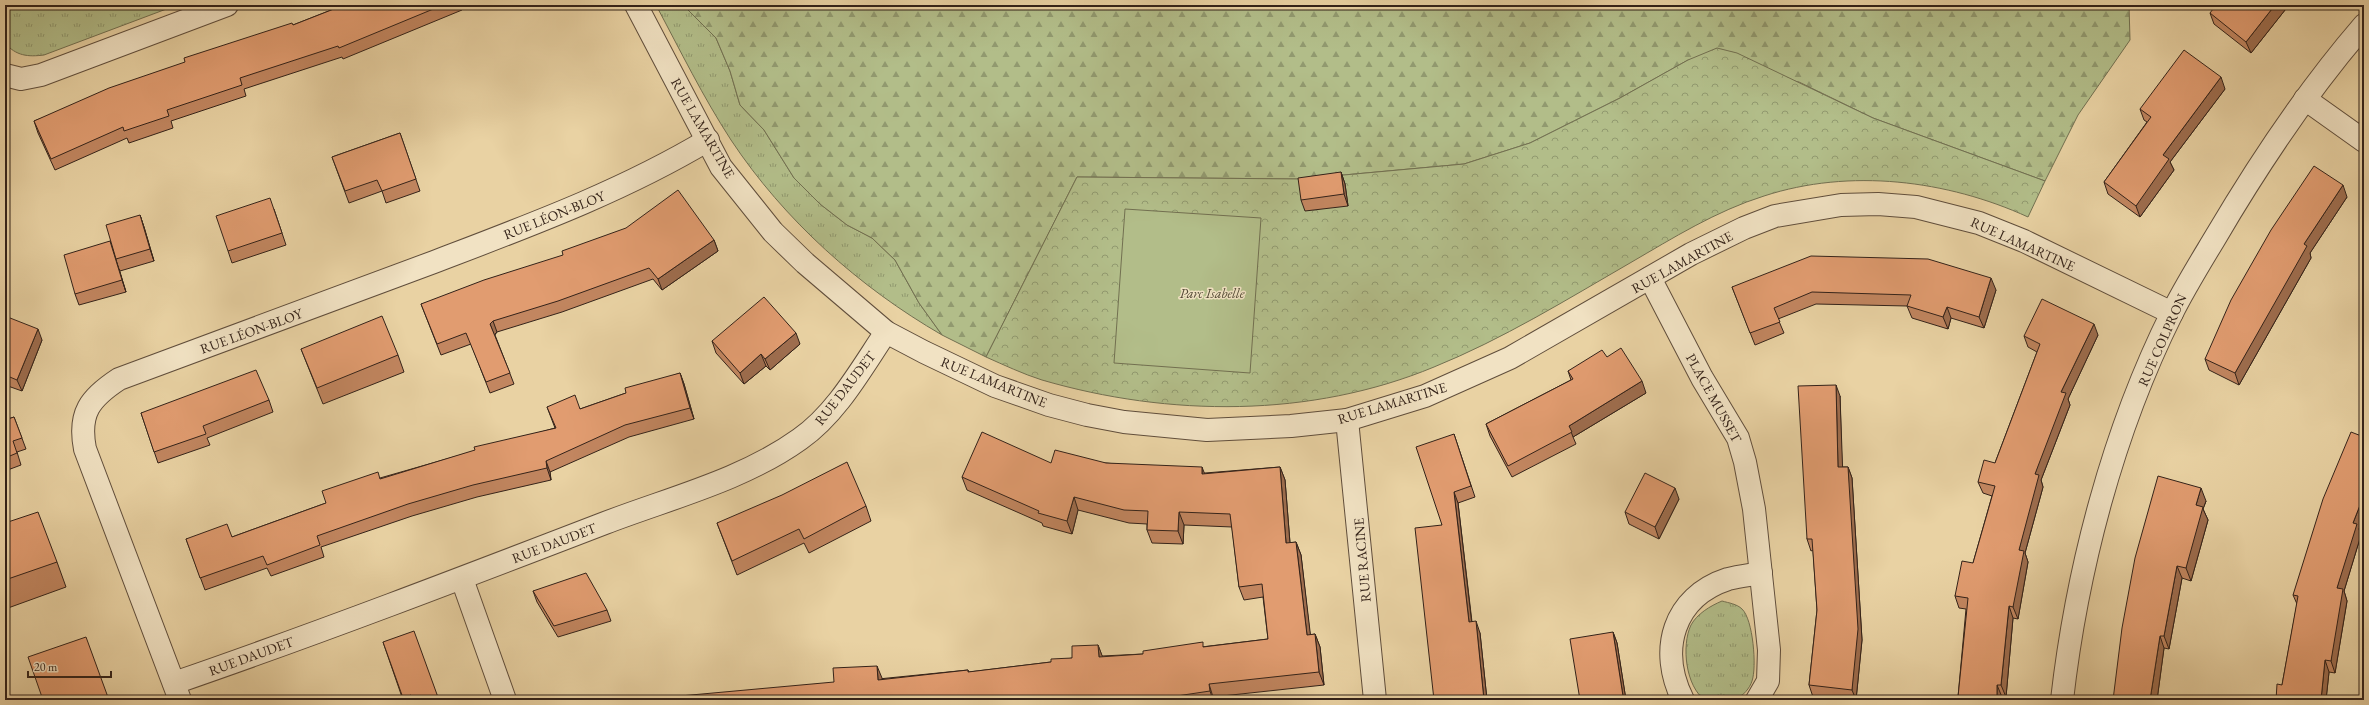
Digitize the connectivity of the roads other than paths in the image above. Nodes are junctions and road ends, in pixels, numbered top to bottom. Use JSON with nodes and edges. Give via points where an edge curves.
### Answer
{"nodes":[{"id":1,"x":227,"y":5,"type":"edge"},
{"id":2,"x":636,"y":5,"type":"edge"},
{"id":3,"x":2364,"y":25,"type":"edge"},
{"id":4,"x":5,"y":75,"type":"edge"},
{"id":5,"x":2305,"y":99,"type":"junction"},
{"id":6,"x":708,"y":140,"type":"junction"},
{"id":7,"x":2364,"y":141,"type":"edge"},
{"id":8,"x":1650,"y":278,"type":"junction"},
{"id":9,"x":2172,"y":313,"type":"junction"},
{"id":10,"x":886,"y":332,"type":"junction"},
{"id":11,"x":1347,"y":420,"type":"junction"},
{"id":12,"x":1761,"y":573,"type":"junction"},
{"id":13,"x":462,"y":579,"type":"junction"},
{"id":14,"x":177,"y":692,"type":"edge"},
{"id":15,"x":505,"y":700,"type":"edge"},
{"id":16,"x":1375,"y":700,"type":"edge"},
{"id":17,"x":1683,"y":700,"type":"edge"},
{"id":18,"x":1757,"y":700,"type":"edge"},
{"id":19,"x":2062,"y":700,"type":"edge"}],
"edges":[{"from":1,"to":4,"type":"street","via":[[40,75],[21,79]]},
{"from":2,"to":6,"type":"street","name":"RUE LAMARTINE"},
{"from":3,"to":5,"type":"street","name":"RUE COLPRON"},
{"from":5,"to":7,"type":"street"},
{"from":5,"to":9,"type":"street","name":"RUE COLPRON","via":[[2238,198]]},
{"from":6,"to":10,"type":"street","name":"RUE LAMARTINE","via":[[721,166],[773,232],[827,283]]},
{"from":6,"to":14,"type":"street","name":"RUE LÉON-BLOY","via":[[641,177],[578,206],[119,379],[99,393],[84,417],[81,432],[84,449]]},
{"from":8,"to":9,"type":"street","name":"RUE LAMARTINE","via":[[1712,243],[1775,216],[1841,205],[1897,205],[1943,212],[1998,230]]},
{"from":8,"to":11,"type":"street","name":"RUE LAMARTINE","via":[[1541,341],[1469,377],[1425,396]]},
{"from":8,"to":12,"type":"street","name":"PLACE MUSSET","via":[[1702,378],[1738,438],[1751,488]]},
{"from":9,"to":19,"type":"street","name":"RUE COLPRON","via":[[2123,433],[2093,532],[2078,594]]},
{"from":10,"to":11,"type":"street","name":"RUE LAMARTINE","via":[[995,386],[1049,406],[1094,417],[1207,430]]},
{"from":10,"to":13,"type":"street","name":"RUE DAUDET","via":[[822,421],[778,453],[744,471]]},
{"from":11,"to":16,"type":"street","name":"RUE RACINE"},
{"from":12,"to":17,"type":"street","via":[[1739,576],[1718,583],[1690,601],[1683,610],[1673,632],[1671,657]]},
{"from":12,"to":18,"type":"street","name":"PLACE MUSSET","via":[[1769,668],[1768,681]]},
{"from":13,"to":14,"type":"street","name":"RUE DAUDET"},
{"from":13,"to":15,"type":"street"}]}
